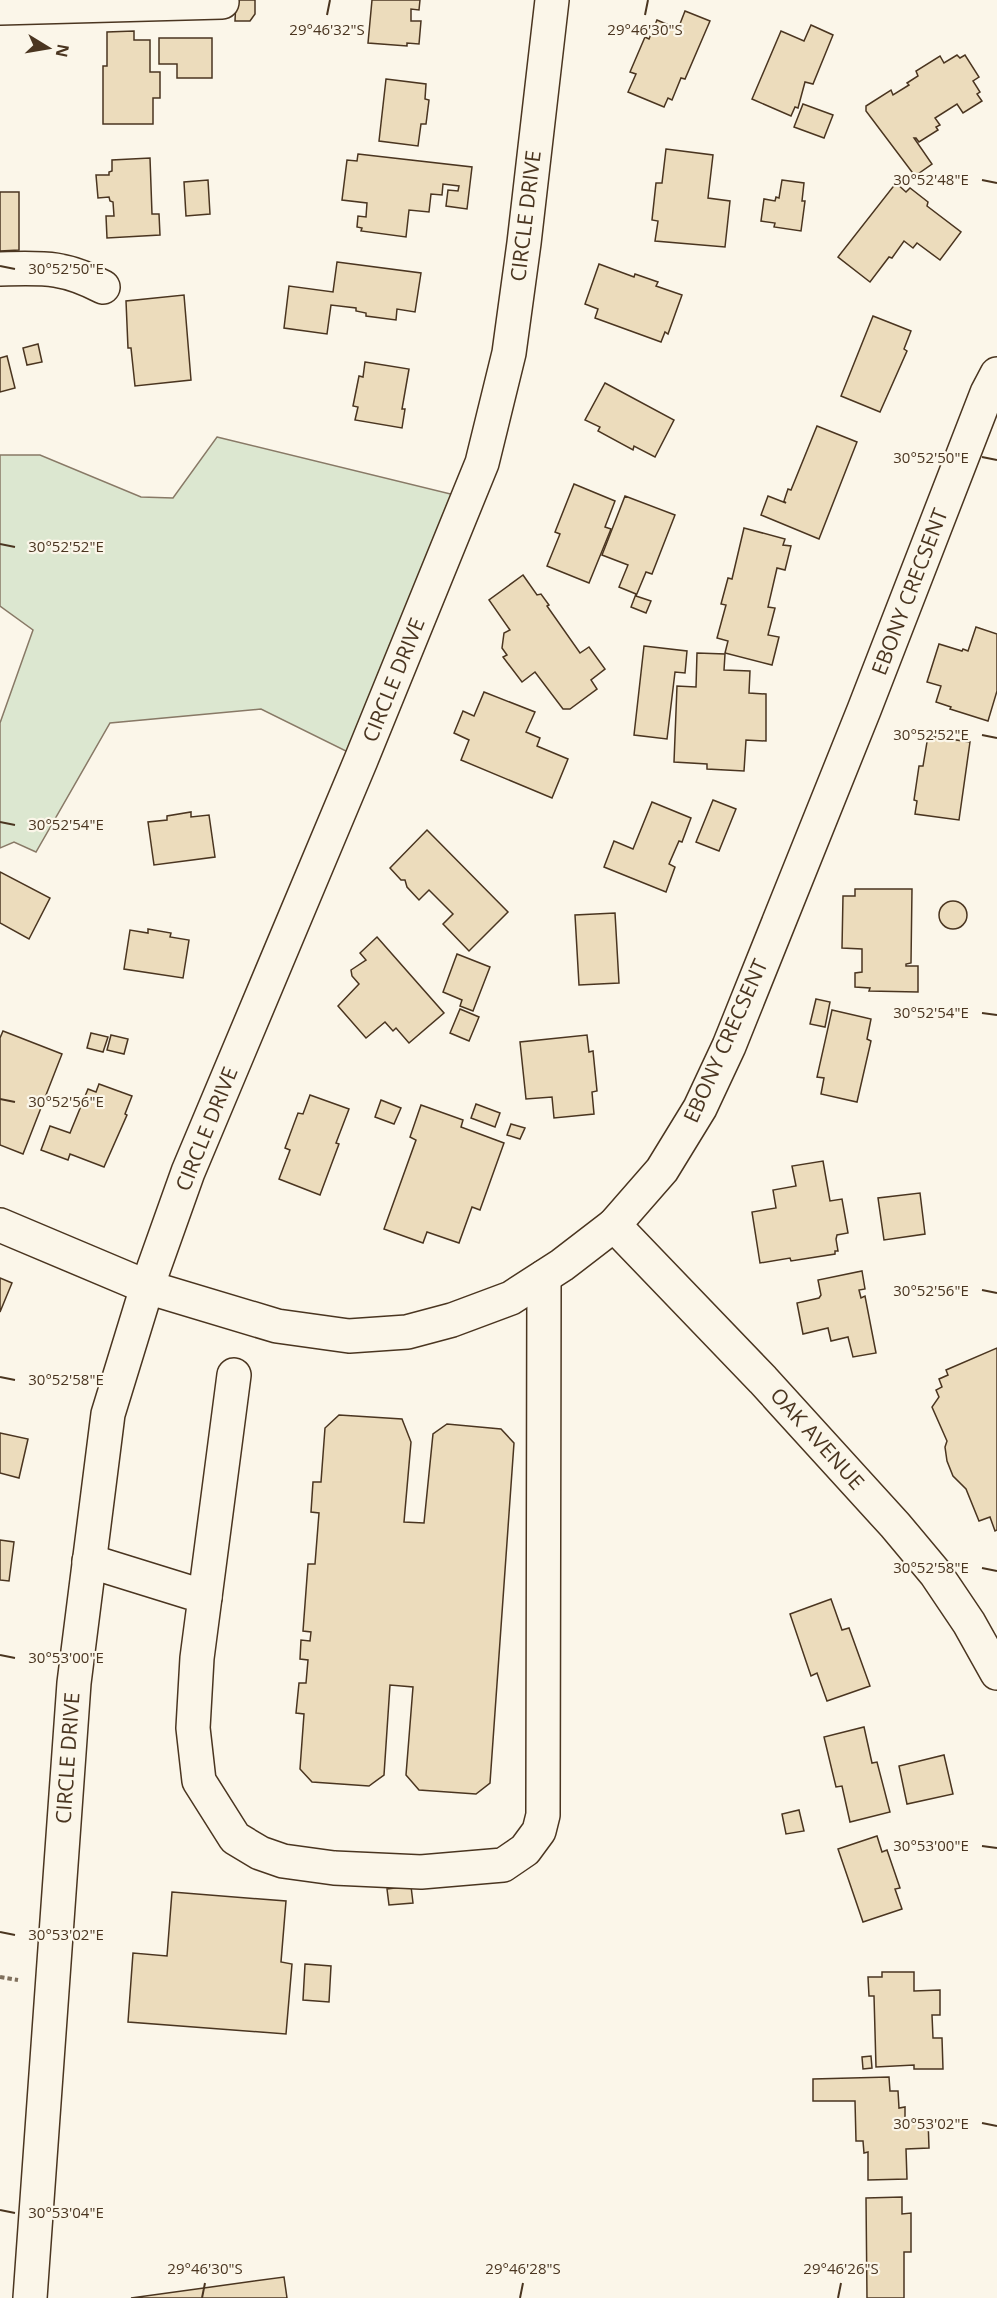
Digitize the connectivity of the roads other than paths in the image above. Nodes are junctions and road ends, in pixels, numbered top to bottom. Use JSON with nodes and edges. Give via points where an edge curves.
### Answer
{"nodes":[{"id":1,"x":552,"y":0,"type":"edge"},
{"id":2,"x":222,"y":2,"type":"dead end"},
{"id":3,"x":0,"y":8,"type":"edge"},
{"id":4,"x":0,"y":269,"type":"edge"},
{"id":5,"x":103,"y":287,"type":"dead end"},
{"id":6,"x":997,"y":374,"type":"edge"},
{"id":7,"x":0,"y":1225,"type":"edge"},
{"id":8,"x":614,"y":1225,"type":"junction"},
{"id":9,"x":544,"y":1277,"type":"junction"},
{"id":10,"x":147,"y":1287,"type":"junction"},
{"id":11,"x":234,"y":1375,"type":"dead end"},
{"id":12,"x":89,"y":1561,"type":"junction"},
{"id":13,"x":205,"y":1597,"type":"junction"},
{"id":14,"x":997,"y":1673,"type":"edge"},
{"id":15,"x":30,"y":2298,"type":"edge"}],
"edges":[{"from":1,"to":10,"type":"street","name":"CIRCLE DRIVE","via":[[509,353],[482,463],[188,1172]]},
{"from":2,"to":3,"type":"street"},
{"from":4,"to":5,"type":"street","via":[[60,269]]},
{"from":6,"to":8,"type":"street","name":"EBONY CRECSENT","via":[[729,1046],[700,1108],[662,1170]]},
{"from":7,"to":10,"type":"street","name":"EBONY CRECSENT"},
{"from":8,"to":9,"type":"street","name":"EBONY CRECSENT"},
{"from":8,"to":14,"type":"street","name":"OAK AVENUE","via":[[895,1525],[936,1574]]},
{"from":9,"to":10,"type":"street","name":"EBONY CRECSENT","via":[[511,1298],[452,1320],[407,1332],[349,1336],[277,1326]]},
{"from":9,"to":13,"type":"street","via":[[543,1815],[539,1831],[525,1850],[503,1865],[421,1872],[282,1861],[236,1838],[199,1780],[193,1728]]},
{"from":10,"to":12,"type":"street","name":"CIRCLE DRIVE","via":[[108,1414]]},
{"from":11,"to":13,"type":"street"},
{"from":12,"to":13,"type":"street"},
{"from":12,"to":15,"type":"street","name":"CIRCLE DRIVE","via":[[74,1683]]}]}
